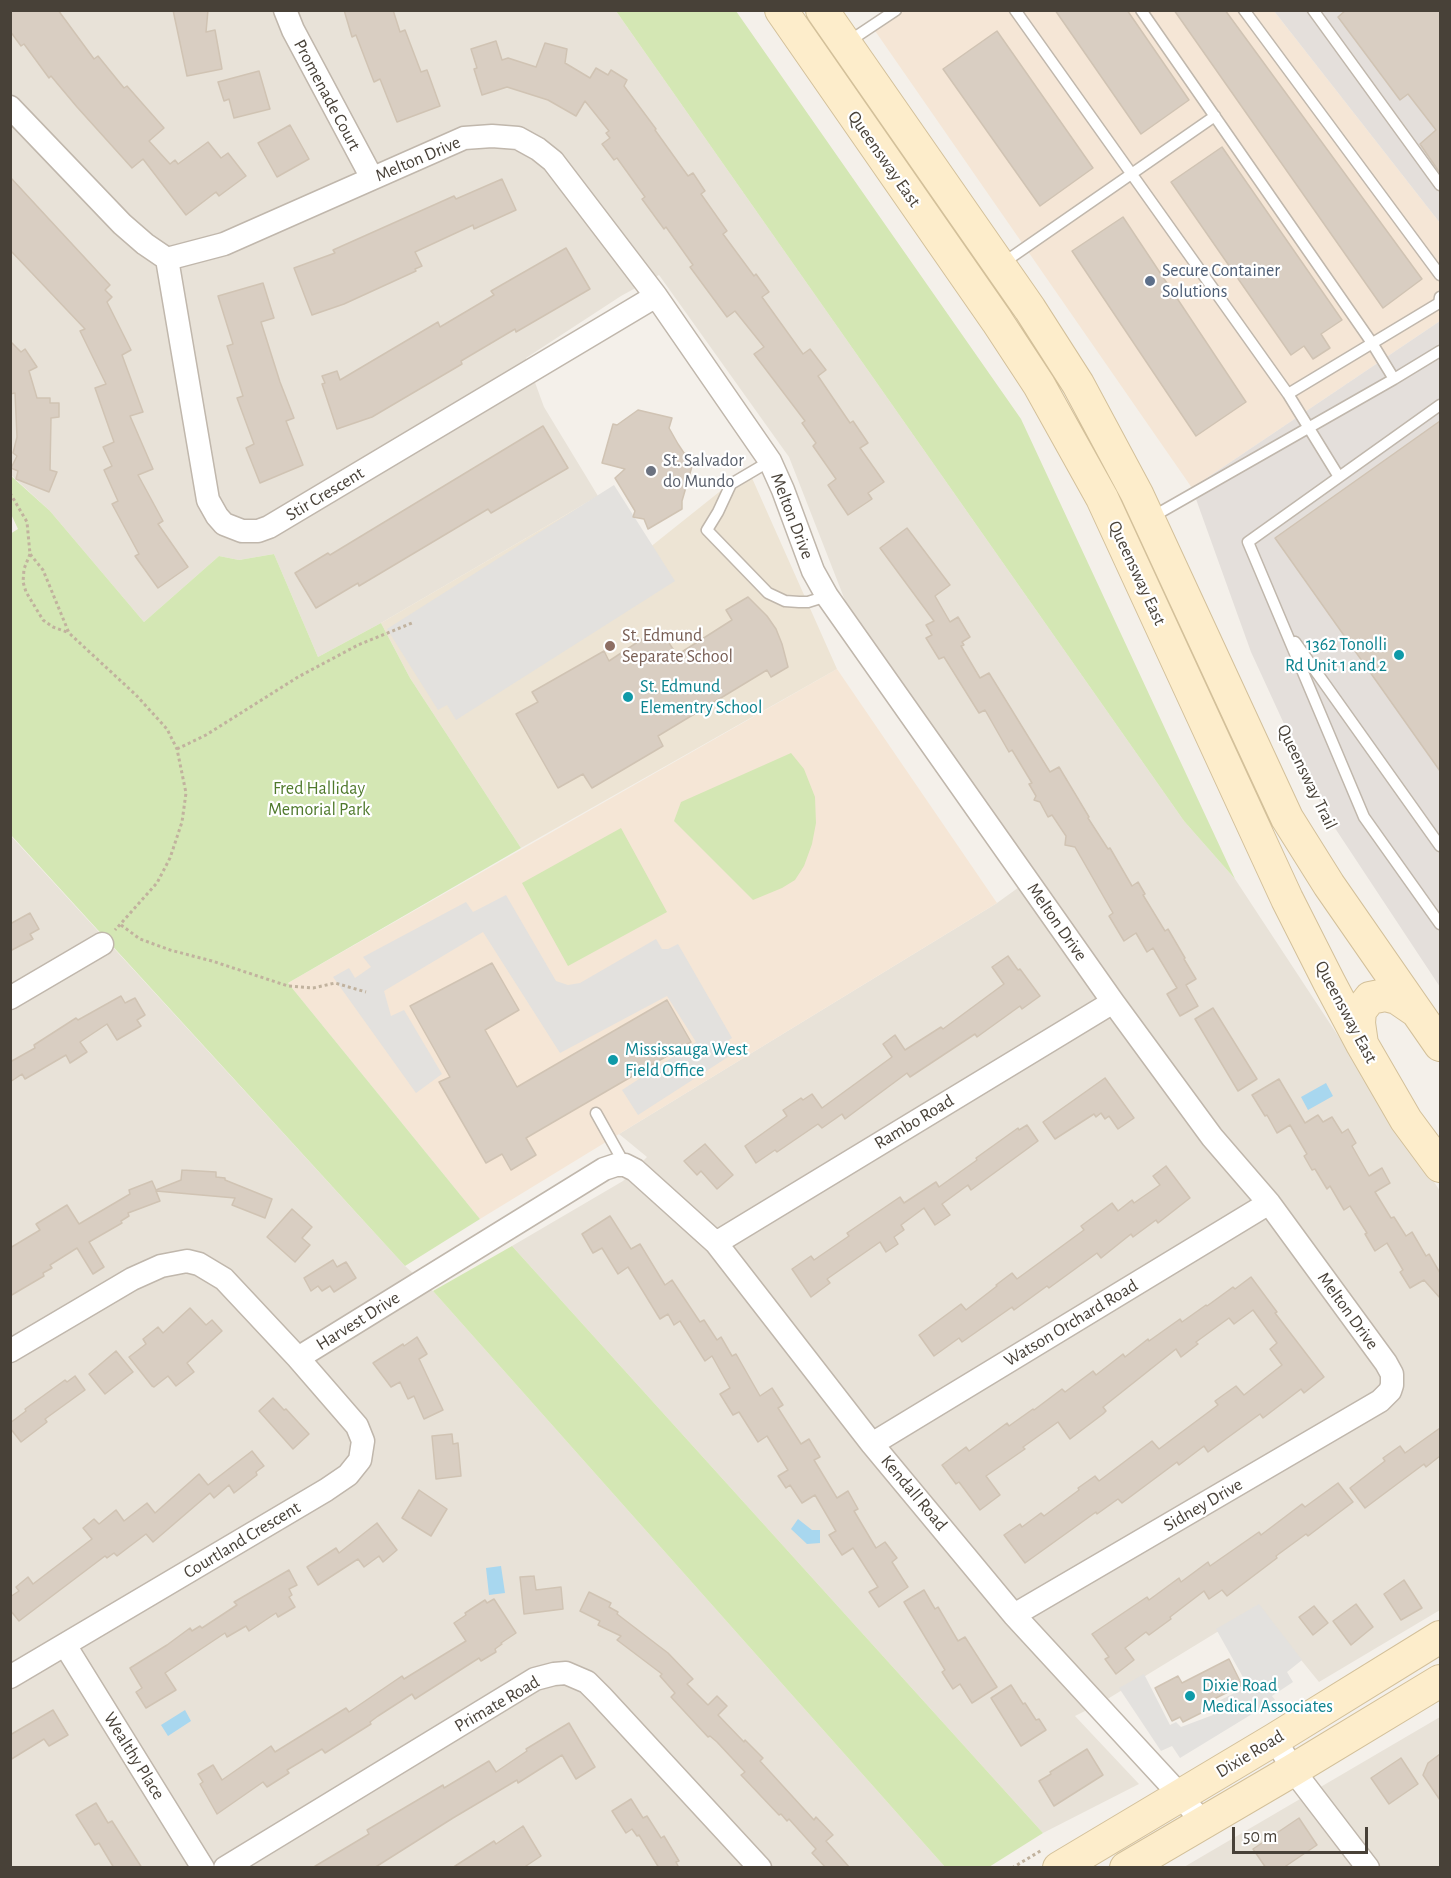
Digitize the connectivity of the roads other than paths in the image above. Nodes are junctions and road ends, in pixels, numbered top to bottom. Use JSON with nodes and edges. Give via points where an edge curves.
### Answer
{"nodes":[{"id":1,"x":285,"y":10,"type":"edge"},
{"id":2,"x":781,"y":10,"type":"edge"},
{"id":3,"x":822,"y":10,"type":"edge"},
{"id":4,"x":896,"y":10,"type":"edge"},
{"id":5,"x":1015,"y":10,"type":"edge"},
{"id":6,"x":1141,"y":10,"type":"edge"},
{"id":7,"x":1244,"y":10,"type":"edge"},
{"id":8,"x":1313,"y":10,"type":"edge"},
{"id":9,"x":845,"y":44,"type":"junction"},
{"id":10,"x":10,"y":107,"type":"edge"},
{"id":11,"x":1215,"y":116,"type":"junction"},
{"id":12,"x":1132,"y":174,"type":"junction"},
{"id":13,"x":372,"y":178,"type":"junction"},
{"id":14,"x":1440,"y":185,"type":"edge"},
{"id":15,"x":167,"y":259,"type":"junction"},
{"id":16,"x":1000,"y":265,"type":"junction"},
{"id":17,"x":1440,"y":275,"type":"edge"},
{"id":18,"x":656,"y":296,"type":"junction"},
{"id":19,"x":1440,"y":297,"type":"edge"},
{"id":20,"x":1372,"y":343,"type":"junction"},
{"id":21,"x":1440,"y":351,"type":"edge"},
{"id":22,"x":1394,"y":379,"type":"junction"},
{"id":23,"x":1288,"y":394,"type":"junction"},
{"id":24,"x":1440,"y":405,"type":"edge"},
{"id":25,"x":1308,"y":428,"type":"junction"},
{"id":26,"x":770,"y":461,"type":"junction"},
{"id":27,"x":1340,"y":477,"type":"junction"},
{"id":28,"x":1148,"y":519,"type":"junction"},
{"id":29,"x":827,"y":596,"type":"junction"},
{"id":30,"x":1283,"y":625,"type":"junction"},
{"id":31,"x":1440,"y":846,"type":"edge"},
{"id":32,"x":1440,"y":924,"type":"edge"},
{"id":33,"x":102,"y":944,"type":"road end"},
{"id":34,"x":10,"y":998,"type":"edge"},
{"id":35,"x":1113,"y":1002,"type":"junction"},
{"id":36,"x":1419,"y":1014,"type":"junction"},
{"id":37,"x":1362,"y":1044,"type":"junction"},
{"id":38,"x":1440,"y":1045,"type":"edge"},
{"id":39,"x":596,"y":1113,"type":"dead end"},
{"id":40,"x":625,"y":1165,"type":"junction"},
{"id":41,"x":1440,"y":1166,"type":"edge"},
{"id":42,"x":1269,"y":1203,"type":"junction"},
{"id":43,"x":716,"y":1243,"type":"junction"},
{"id":44,"x":10,"y":1351,"type":"edge"},
{"id":45,"x":298,"y":1358,"type":"junction"},
{"id":46,"x":1390,"y":1391,"type":"joint"},
{"id":47,"x":872,"y":1444,"type":"junction"},
{"id":48,"x":1014,"y":1615,"type":"junction"},
{"id":49,"x":1440,"y":1637,"type":"edge"},
{"id":50,"x":65,"y":1645,"type":"junction"},
{"id":51,"x":10,"y":1677,"type":"edge"},
{"id":52,"x":1440,"y":1681,"type":"edge"},
{"id":53,"x":1275,"y":1739,"type":"junction"},
{"id":54,"x":1293,"y":1770,"type":"junction"},
{"id":55,"x":1180,"y":1795,"type":"junction"},
{"id":56,"x":1203,"y":1823,"type":"junction"},
{"id":57,"x":203,"y":1868,"type":"edge"},
{"id":58,"x":225,"y":1868,"type":"edge"},
{"id":59,"x":760,"y":1868,"type":"edge"},
{"id":60,"x":1059,"y":1868,"type":"edge"},
{"id":61,"x":1126,"y":1868,"type":"edge"},
{"id":62,"x":1368,"y":1868,"type":"edge"}],
"edges":[{"from":1,"to":13,"type":"street","name":"Promenade Court"},
{"from":2,"to":37,"type":"main road","name":"Queensway East","via":[[997,321],[1065,430],[1102,498],[1287,899]]},
{"from":3,"to":9,"type":"main road","name":"Queensway East"},
{"from":4,"to":9,"type":"lane"},
{"from":5,"to":12,"type":"lane"},
{"from":6,"to":11,"type":"lane"},
{"from":7,"to":17,"type":"lane"},
{"from":8,"to":14,"type":"lane"},
{"from":9,"to":16,"type":"main road","name":"Queensway East"},
{"from":10,"to":15,"type":"street","via":[[122,224]]},
{"from":11,"to":12,"type":"lane"},
{"from":11,"to":20,"type":"lane"},
{"from":12,"to":16,"type":"lane"},
{"from":12,"to":23,"type":"lane"},
{"from":13,"to":15,"type":"street","name":"Melton Drive","via":[[224,244]]},
{"from":13,"to":18,"type":"street","name":"Melton Drive","via":[[464,138],[518,138],[553,161]]},
{"from":15,"to":18,"type":"street","name":"Stir Crescent","via":[[208,500],[224,524],[242,531],[269,527]]},
{"from":16,"to":28,"type":"main road","name":"Queensway East","via":[[1078,384]]},
{"from":18,"to":26,"type":"street","name":"Melton Drive"},
{"from":19,"to":20,"type":"lane","via":[[1439,303]]},
{"from":20,"to":22,"type":"lane"},
{"from":20,"to":23,"type":"lane"},
{"from":21,"to":22,"type":"lane"},
{"from":22,"to":25,"type":"lane"},
{"from":23,"to":25,"type":"lane"},
{"from":24,"to":27,"type":"lane"},
{"from":25,"to":27,"type":"lane"},
{"from":25,"to":28,"type":"lane"},
{"from":26,"to":29,"type":"street","name":"Melton Drive","via":[[813,571]]},
{"from":26,"to":29,"type":"lane","via":[[731,484],[707,530],[768,593],[799,603]]},
{"from":27,"to":30,"type":"lane","via":[[1248,542]]},
{"from":28,"to":36,"type":"main road","name":"Queensway East","via":[[1287,818]]},
{"from":29,"to":35,"type":"street","name":"Melton Drive"},
{"from":30,"to":31,"type":"lane"},
{"from":30,"to":32,"type":"lane","via":[[1364,817]]},
{"from":33,"to":34,"type":"street"},
{"from":35,"to":42,"type":"street","name":"Melton Drive","via":[[1212,1137]]},
{"from":35,"to":43,"type":"street","name":"Rambo Road"},
{"from":36,"to":37,"type":"main road","via":[[1397,998],[1370,998],[1360,1011]]},
{"from":36,"to":38,"type":"main road","name":"Queensway East"},
{"from":37,"to":41,"type":"main road","name":"Queensway East","via":[[1406,1120]]},
{"from":39,"to":40,"type":"lane"},
{"from":40,"to":43,"type":"street","name":"Kendall Road"},
{"from":40,"to":45,"type":"street","name":"Harvest Drive","via":[[604,1169]]},
{"from":42,"to":46,"type":"street","name":"Melton Drive","via":[[1386,1363],[1392,1374]]},
{"from":42,"to":47,"type":"street","name":"Watson Orchard Road"},
{"from":43,"to":47,"type":"street","name":"Kendall Road"},
{"from":44,"to":45,"type":"street","name":"Harvest Drive","via":[[132,1279],[161,1266],[187,1261],[224,1279]]},
{"from":45,"to":50,"type":"street","name":"Courtland Crescent","via":[[360,1433],[360,1460],[348,1475]]},
{"from":46,"to":48,"type":"street","name":"Sidney Drive","via":[[1369,1408]]},
{"from":47,"to":48,"type":"street","name":"Kendall Road"},
{"from":48,"to":55,"type":"street","name":"Kendall Road"},
{"from":49,"to":53,"type":"main road","name":"Dixie Road"},
{"from":50,"to":51,"type":"street","name":"Courtland Crescent"},
{"from":50,"to":57,"type":"street","name":"Wealthy Place"},
{"from":52,"to":54,"type":"main road","name":"Dixie Road"},
{"from":53,"to":54,"type":"street"},
{"from":53,"to":55,"type":"main road","name":"Dixie Road"},
{"from":54,"to":56,"type":"main road","name":"Dixie Road"},
{"from":54,"to":62,"type":"street"},
{"from":55,"to":56,"type":"street","name":"Kendall Road"},
{"from":55,"to":60,"type":"main road","name":"Dixie Road"},
{"from":56,"to":61,"type":"main road","name":"Dixie Road"},
{"from":58,"to":59,"type":"street","name":"Primate Road","via":[[535,1679],[566,1673],[587,1682],[601,1695]]}]}
